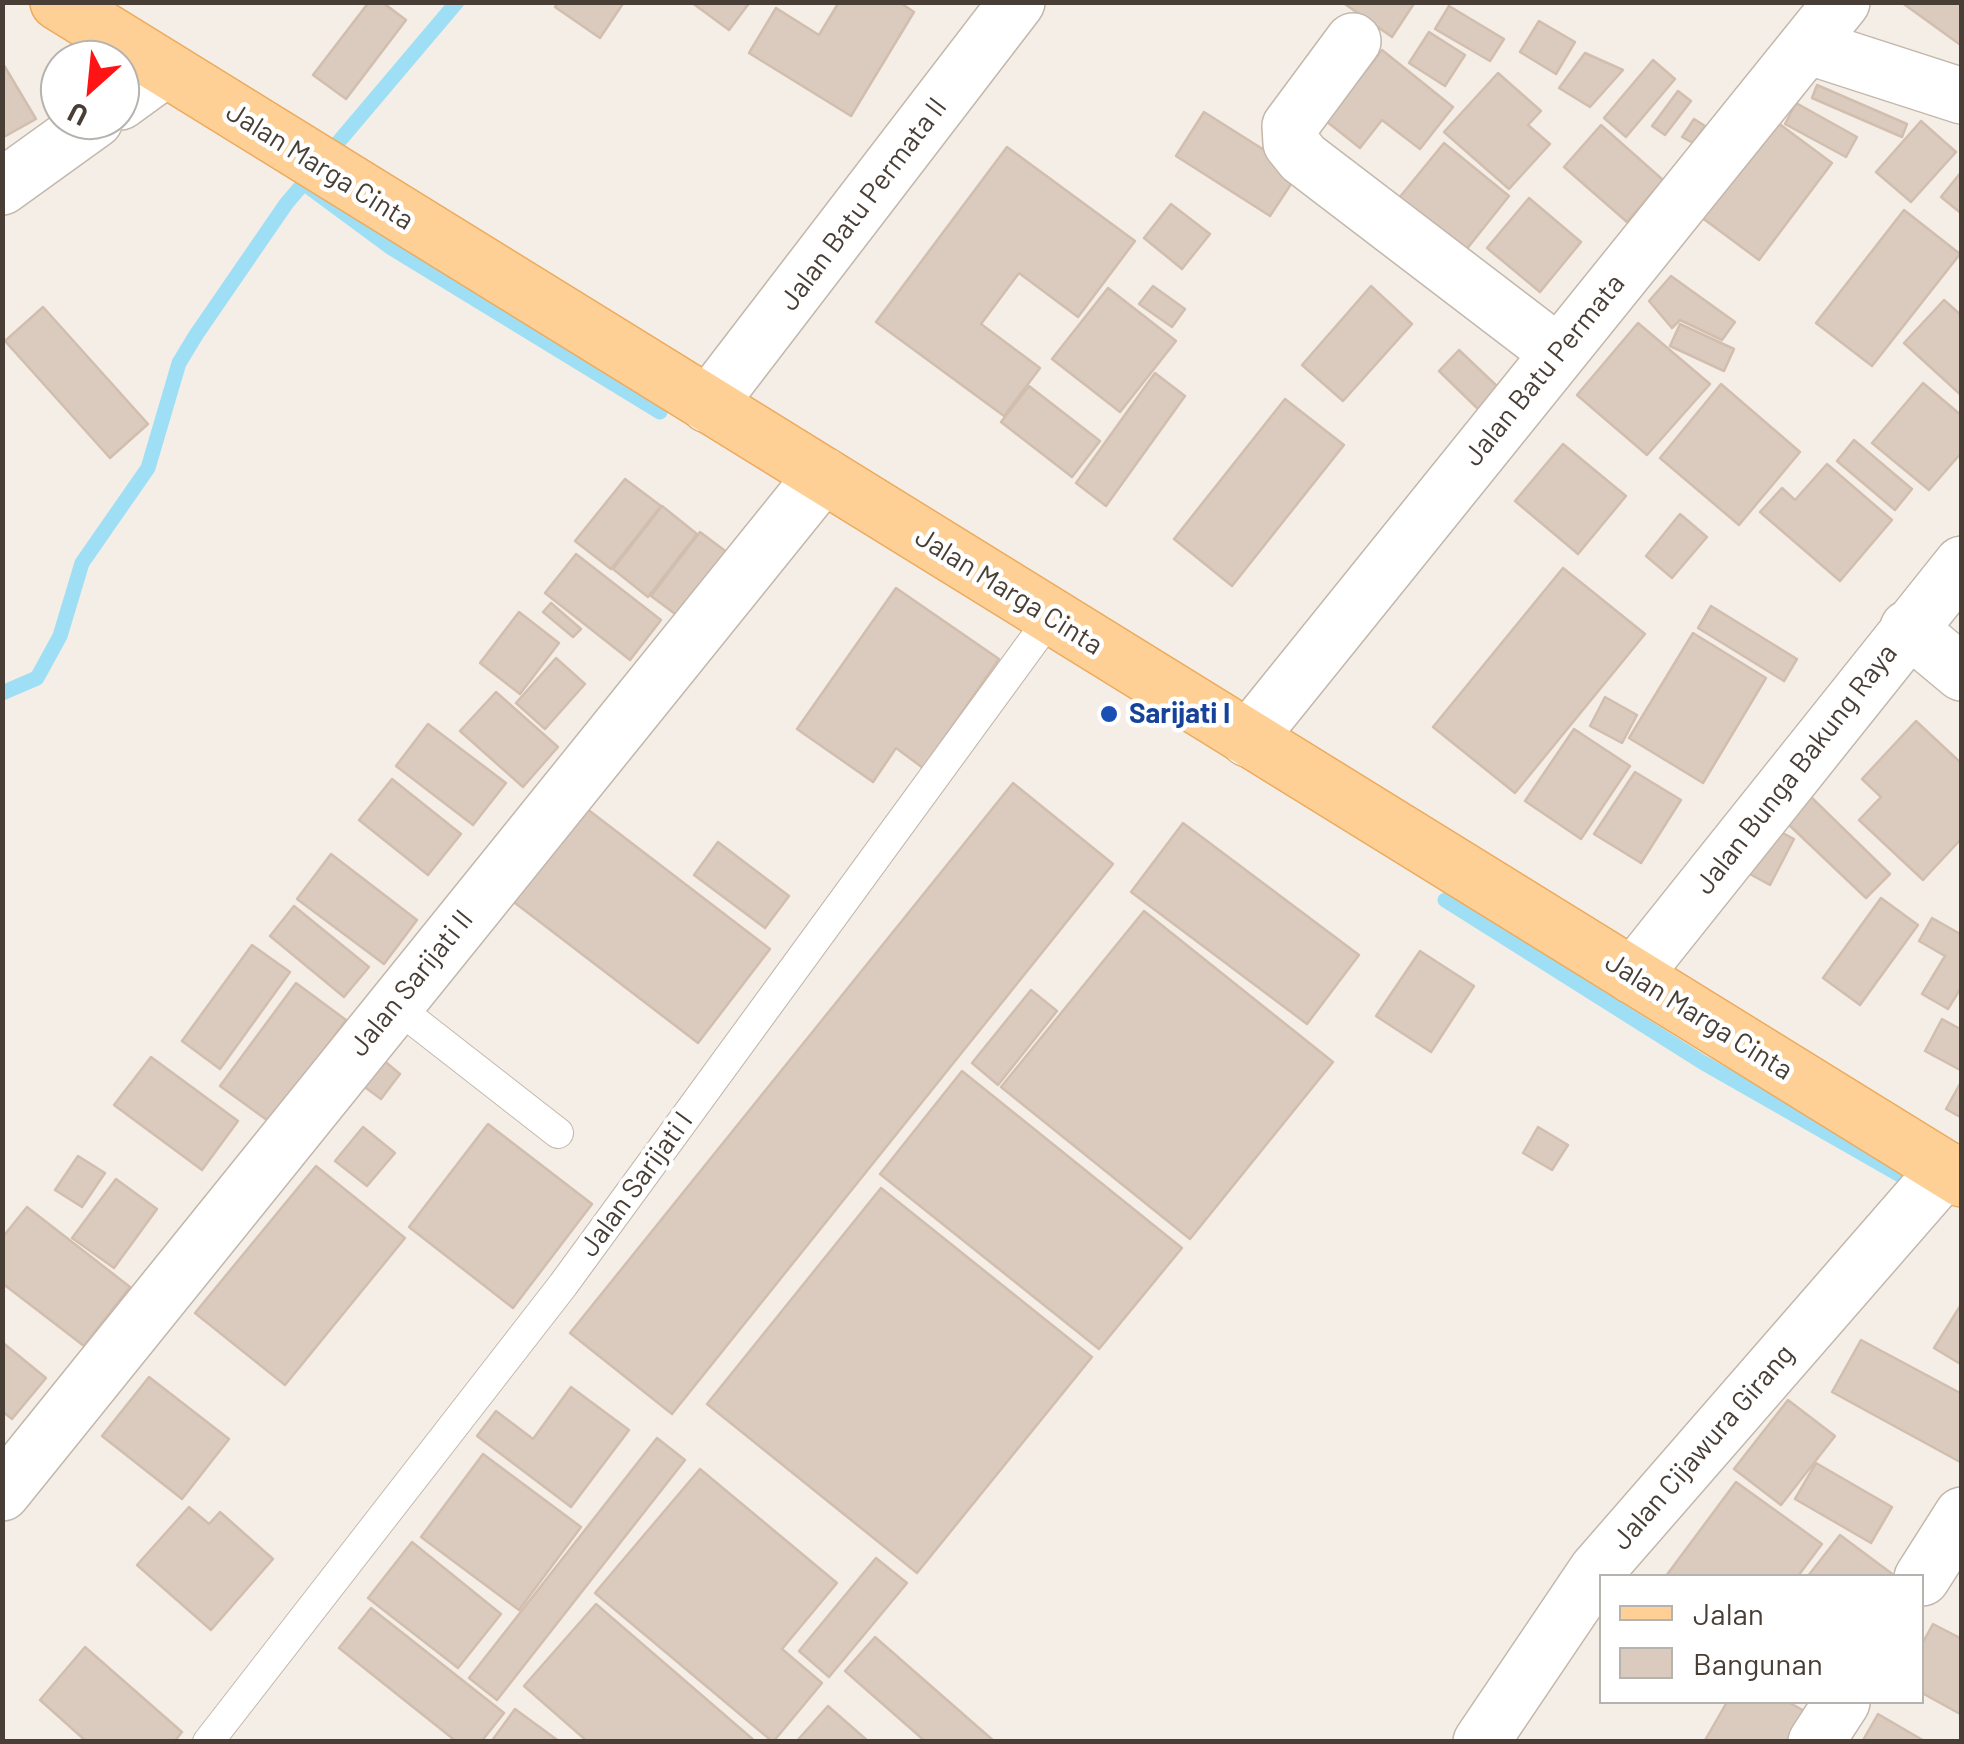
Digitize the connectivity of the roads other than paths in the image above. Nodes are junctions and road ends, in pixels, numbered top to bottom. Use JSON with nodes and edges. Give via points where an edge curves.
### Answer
{"nodes":[{"id":1,"x":1017,"y":2,"type":"edge"},
{"id":2,"x":1842,"y":2,"type":"edge"},
{"id":3,"x":82,"y":9,"type":"edge"},
{"id":4,"x":1353,"y":41,"type":"dead end"},
{"id":5,"x":1807,"y":46,"type":"junction"},
{"id":6,"x":164,"y":70,"type":"junction"},
{"id":7,"x":140,"y":87,"type":"edge"},
{"id":8,"x":1962,"y":96,"type":"edge"},
{"id":9,"x":67,"y":140,"type":"edge"},
{"id":10,"x":2,"y":187,"type":"edge"},
{"id":11,"x":1557,"y":352,"type":"junction"},
{"id":12,"x":708,"y":405,"type":"junction"},
{"id":13,"x":822,"y":475,"type":"junction"},
{"id":14,"x":1962,"y":564,"type":"edge"},
{"id":15,"x":1052,"y":617,"type":"junction"},
{"id":16,"x":1908,"y":628,"type":"junction"},
{"id":17,"x":1962,"y":673,"type":"edge"},
{"id":18,"x":1248,"y":739,"type":"junction"},
{"id":19,"x":1633,"y":976,"type":"junction"},
{"id":20,"x":394,"y":1004,"type":"junction"},
{"id":21,"x":558,"y":1133,"type":"dead end"},
{"id":22,"x":1954,"y":1174,"type":"edge"},
{"id":23,"x":2,"y":1493,"type":"edge"},
{"id":24,"x":1962,"y":1515,"type":"edge"},
{"id":25,"x":1924,"y":1575,"type":"edge"},
{"id":26,"x":1841,"y":1704,"type":"edge"},
{"id":27,"x":208,"y":1742,"type":"edge"},
{"id":28,"x":1481,"y":1742,"type":"edge"},
{"id":29,"x":1816,"y":1742,"type":"edge"}],
"edges":[{"from":1,"to":12,"type":"street","name":"Jalan Batu Permata II"},
{"from":2,"to":5,"type":"street","name":"Jalan Batu Permata"},
{"from":3,"to":6,"type":"main road","name":"Jalan Marga Cinta"},
{"from":4,"to":11,"type":"street","via":[[1290,126],[1291,143]]},
{"from":5,"to":8,"type":"street"},
{"from":5,"to":11,"type":"street","name":"Jalan Batu Permata"},
{"from":6,"to":7,"type":"street"},
{"from":6,"to":12,"type":"main road","name":"Jalan Marga Cinta"},
{"from":9,"to":10,"type":"street"},
{"from":11,"to":18,"type":"street","name":"Jalan Batu Permata"},
{"from":12,"to":13,"type":"main road","name":"Jalan Marga Cinta"},
{"from":13,"to":15,"type":"main road","name":"Jalan Marga Cinta"},
{"from":13,"to":20,"type":"street","name":"Jalan Sarijati II"},
{"from":14,"to":16,"type":"street","name":"Jalan Bunga Bakung Raya"},
{"from":15,"to":18,"type":"main road","name":"Jalan Marga Cinta"},
{"from":15,"to":27,"type":"lane","name":"Jalan Sarijati I","via":[[563,1284]]},
{"from":16,"to":17,"type":"street"},
{"from":16,"to":19,"type":"street","name":"Jalan Bunga Bakung Raya"},
{"from":18,"to":19,"type":"main road","name":"Jalan Marga Cinta"},
{"from":19,"to":22,"type":"main road","name":"Jalan Marga Cinta"},
{"from":20,"to":21,"type":"lane"},
{"from":20,"to":23,"type":"street","name":"Jalan Sarijati II"},
{"from":22,"to":28,"type":"street","name":"Jalan Cijawura Girang","via":[[1597,1570]]},
{"from":24,"to":25,"type":"street"},
{"from":26,"to":29,"type":"street"}]}
